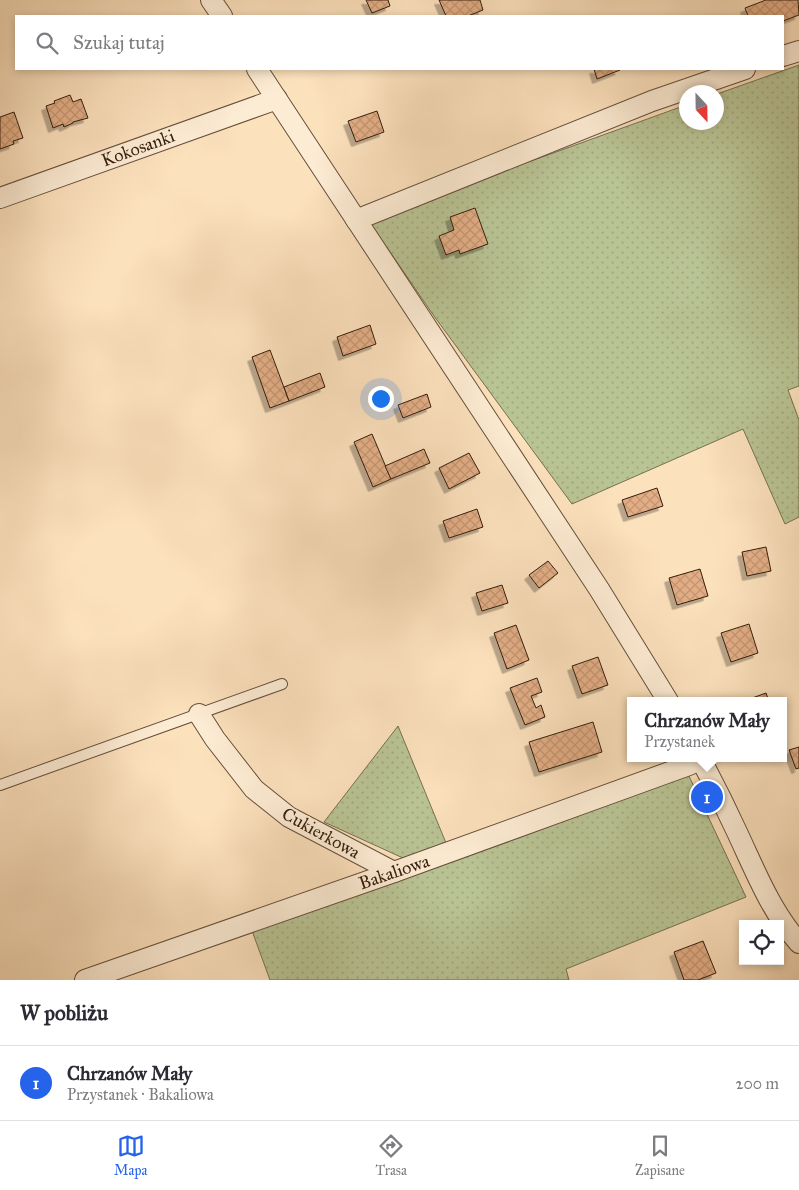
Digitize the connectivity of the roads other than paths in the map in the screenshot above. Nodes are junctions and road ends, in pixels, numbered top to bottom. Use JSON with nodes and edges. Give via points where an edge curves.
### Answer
{"nodes":[{"id":1,"x":212,"y":0,"type":"edge"},
{"id":2,"x":221,"y":15,"type":"edge"},
{"id":3,"x":799,"y":50,"type":"edge"},
{"id":4,"x":784,"y":56,"type":"edge"},
{"id":5,"x":258,"y":70,"type":"edge"},
{"id":6,"x":742,"y":70,"type":"edge"},
{"id":7,"x":277,"y":99,"type":"junction"},
{"id":8,"x":0,"y":198,"type":"edge"},
{"id":9,"x":356,"y":220,"type":"junction"},
{"id":10,"x":282,"y":684,"type":"dead end"},
{"id":11,"x":666,"y":697,"type":"edge"},
{"id":12,"x":199,"y":714,"type":"junction"},
{"id":13,"x":695,"y":762,"type":"edge"},
{"id":14,"x":703,"y":762,"type":"edge"},
{"id":15,"x":0,"y":785,"type":"edge"},
{"id":16,"x":394,"y":872,"type":"junction"},
{"id":17,"x":799,"y":943,"type":"edge"},
{"id":18,"x":85,"y":980,"type":"edge"}],
"edges":[{"from":1,"to":2,"type":"street"},
{"from":3,"to":4,"type":"street"},
{"from":5,"to":7,"type":"street"},
{"from":6,"to":9,"type":"street","via":[[652,101]]},
{"from":7,"to":8,"type":"street","name":"Kokosanki"},
{"from":7,"to":9,"type":"street"},
{"from":9,"to":11,"type":"street"},
{"from":10,"to":12,"type":"lane"},
{"from":12,"to":15,"type":"lane"},
{"from":12,"to":16,"type":"street","name":"Cukierkowa","via":[[254,790],[288,817]]},
{"from":13,"to":16,"type":"street","name":"Bakaliowa"},
{"from":14,"to":17,"type":"street","via":[[768,900]]},
{"from":16,"to":18,"type":"street","name":"Bakaliowa"}]}
